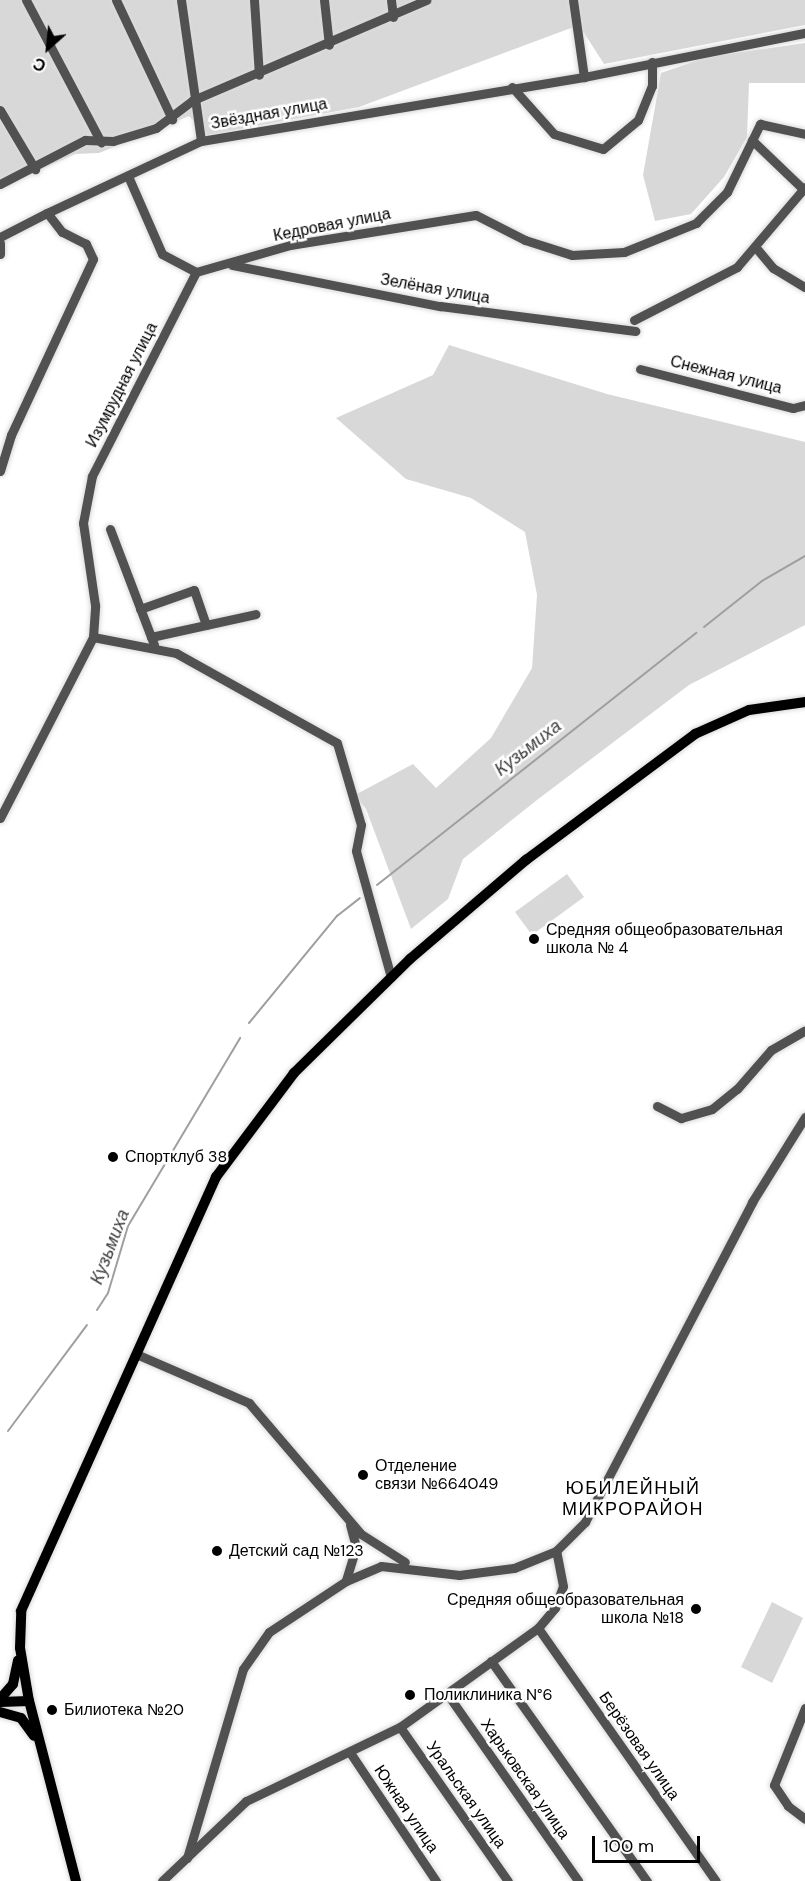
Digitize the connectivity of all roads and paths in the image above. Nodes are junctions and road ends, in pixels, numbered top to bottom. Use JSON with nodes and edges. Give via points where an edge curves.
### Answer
{"nodes":[{"id":1,"x":26,"y":0,"type":"edge"},
{"id":2,"x":116,"y":0,"type":"edge"},
{"id":3,"x":181,"y":0,"type":"edge"},
{"id":4,"x":254,"y":0,"type":"edge"},
{"id":5,"x":324,"y":0,"type":"edge"},
{"id":6,"x":391,"y":0,"type":"edge"},
{"id":7,"x":426,"y":0,"type":"edge"},
{"id":8,"x":573,"y":0,"type":"edge"},
{"id":9,"x":393,"y":17,"type":"junction"},
{"id":10,"x":805,"y":33,"type":"edge"},
{"id":11,"x":329,"y":45,"type":"junction"},
{"id":12,"x":652,"y":62,"type":"junction"},
{"id":13,"x":260,"y":75,"type":"junction"},
{"id":14,"x":584,"y":77,"type":"junction"},
{"id":15,"x":512,"y":87,"type":"junction"},
{"id":16,"x":193,"y":100,"type":"junction"},
{"id":17,"x":0,"y":110,"type":"edge"},
{"id":18,"x":172,"y":119,"type":"junction"},
{"id":19,"x":805,"y":134,"type":"edge"},
{"id":20,"x":752,"y":140,"type":"junction"},
{"id":21,"x":201,"y":141,"type":"junction"},
{"id":22,"x":101,"y":142,"type":"junction"},
{"id":23,"x":35,"y":169,"type":"junction"},
{"id":24,"x":128,"y":176,"type":"junction"},
{"id":25,"x":0,"y":184,"type":"edge"},
{"id":26,"x":803,"y":187,"type":"edge"},
{"id":27,"x":47,"y":213,"type":"junction"},
{"id":28,"x":0,"y":237,"type":"edge"},
{"id":29,"x":0,"y":243,"type":"edge"},
{"id":30,"x":757,"y":249,"type":"junction"},
{"id":31,"x":0,"y":254,"type":"edge"},
{"id":32,"x":232,"y":265,"type":"junction"},
{"id":33,"x":196,"y":272,"type":"junction"},
{"id":34,"x":805,"y":287,"type":"edge"},
{"id":35,"x":634,"y":320,"type":"dead end"},
{"id":36,"x":635,"y":331,"type":"dead end"},
{"id":37,"x":640,"y":369,"type":"dead end"},
{"id":38,"x":805,"y":405,"type":"edge"},
{"id":39,"x":0,"y":471,"type":"edge"},
{"id":40,"x":110,"y":529,"type":"dead end"},
{"id":41,"x":140,"y":609,"type":"junction"},
{"id":42,"x":256,"y":614,"type":"dead end"},
{"id":43,"x":206,"y":625,"type":"junction"},
{"id":44,"x":93,"y":637,"type":"junction"},
{"id":45,"x":152,"y":641,"type":"junction"},
{"id":46,"x":805,"y":702,"type":"edge"},
{"id":47,"x":0,"y":818,"type":"edge"},
{"id":48,"x":391,"y":977,"type":"junction"},
{"id":49,"x":805,"y":1030,"type":"edge"},
{"id":50,"x":657,"y":1106,"type":"dead end"},
{"id":51,"x":805,"y":1117,"type":"edge"},
{"id":52,"x":136,"y":1354,"type":"junction"},
{"id":53,"x":347,"y":1520,"type":"junction"},
{"id":54,"x":556,"y":1551,"type":"junction"},
{"id":55,"x":414,"y":1566,"type":"junction"},
{"id":56,"x":346,"y":1581,"type":"junction"},
{"id":57,"x":538,"y":1628,"type":"junction"},
{"id":58,"x":20,"y":1648,"type":"junction"},
{"id":59,"x":491,"y":1661,"type":"junction"},
{"id":60,"x":448,"y":1695,"type":"junction"},
{"id":61,"x":0,"y":1700,"type":"edge"},
{"id":62,"x":29,"y":1701,"type":"junction"},
{"id":63,"x":805,"y":1708,"type":"edge"},
{"id":64,"x":0,"y":1712,"type":"edge"},
{"id":65,"x":400,"y":1727,"type":"junction"},
{"id":66,"x":40,"y":1747,"type":"junction"},
{"id":67,"x":351,"y":1754,"type":"junction"},
{"id":68,"x":805,"y":1819,"type":"edge"},
{"id":69,"x":187,"y":1858,"type":"junction"},
{"id":70,"x":74,"y":1881,"type":"edge"},
{"id":71,"x":162,"y":1881,"type":"edge"},
{"id":72,"x":436,"y":1881,"type":"edge"},
{"id":73,"x":508,"y":1881,"type":"edge"},
{"id":74,"x":578,"y":1881,"type":"edge"},
{"id":75,"x":647,"y":1881,"type":"edge"},
{"id":76,"x":716,"y":1881,"type":"edge"}],
"edges":[{"from":1,"to":22,"type":"street"},
{"from":2,"to":18,"type":"street"},
{"from":3,"to":16,"type":"street"},
{"from":4,"to":13,"type":"street"},
{"from":5,"to":11,"type":"street"},
{"from":6,"to":9,"type":"street"},
{"from":7,"to":9,"type":"street"},
{"from":8,"to":14,"type":"street"},
{"from":9,"to":11,"type":"street"},
{"from":10,"to":12,"type":"street","name":"Звёздная улица"},
{"from":11,"to":13,"type":"street"},
{"from":12,"to":14,"type":"street","name":"Звёздная улица"},
{"from":12,"to":15,"type":"street","via":[[652,86],[638,120],[603,149],[554,134]]},
{"from":13,"to":16,"type":"street"},
{"from":14,"to":15,"type":"street","name":"Звёздная улица"},
{"from":15,"to":21,"type":"street","name":"Звёздная улица"},
{"from":16,"to":18,"type":"street"},
{"from":16,"to":21,"type":"street"},
{"from":17,"to":23,"type":"street"},
{"from":18,"to":22,"type":"street"},
{"from":19,"to":20,"type":"street","via":[[760,124]]},
{"from":20,"to":26,"type":"street"},
{"from":20,"to":32,"type":"street","name":"Кедровая улица","via":[[727,192],[696,223],[624,252],[572,255],[476,214],[290,245]]},
{"from":21,"to":24,"type":"street","name":"Звёздная улица"},
{"from":22,"to":23,"type":"street","via":[[85,140]]},
{"from":23,"to":25,"type":"street"},
{"from":24,"to":27,"type":"street","name":"Звёздная улица"},
{"from":24,"to":33,"type":"street","via":[[162,255]]},
{"from":26,"to":30,"type":"street"},
{"from":27,"to":28,"type":"street","name":"Звёздная улица"},
{"from":27,"to":39,"type":"street","via":[[62,232],[87,244],[93,259],[17,421]]},
{"from":29,"to":31,"type":"street"},
{"from":30,"to":34,"type":"street","via":[[773,268]]},
{"from":30,"to":35,"type":"street","via":[[710,285]]},
{"from":32,"to":33,"type":"street","name":"Кедровая улица"},
{"from":32,"to":36,"type":"street","name":"Зелёная улица","via":[[440,306]]},
{"from":33,"to":44,"type":"street","name":"Изумрудная улица","via":[[92,476],[83,523],[95,605]]},
{"from":37,"to":38,"type":"street","name":"Снежная улица","via":[[793,408]]},
{"from":40,"to":41,"type":"street"},
{"from":41,"to":43,"type":"street","via":[[194,590]]},
{"from":41,"to":45,"type":"street"},
{"from":42,"to":43,"type":"street"},
{"from":43,"to":45,"type":"street"},
{"from":44,"to":45,"type":"street"},
{"from":44,"to":47,"type":"street"},
{"from":45,"to":48,"type":"street","via":[[338,743],[362,825],[356,851]]},
{"from":46,"to":48,"type":"main road","via":[[749,710],[695,734],[526,860]]},
{"from":48,"to":52,"type":"main road","via":[[294,1073],[234,1148],[198,1214]]},
{"from":49,"to":50,"type":"street","via":[[771,1050],[737,1089],[712,1109],[681,1118]]},
{"from":51,"to":54,"type":"street","via":[[752,1202],[598,1501]]},
{"from":52,"to":53,"type":"street","via":[[249,1403]]},
{"from":52,"to":58,"type":"main road","via":[[27,1592]]},
{"from":53,"to":55,"type":"street","via":[[378,1547]]},
{"from":53,"to":56,"type":"street","via":[[356,1547]]},
{"from":54,"to":55,"type":"street","via":[[485,1574]]},
{"from":54,"to":57,"type":"street","via":[[563,1586],[555,1608]]},
{"from":55,"to":56,"type":"street","via":[[381,1566]]},
{"from":56,"to":69,"type":"street","via":[[269,1632],[248,1657]]},
{"from":57,"to":59,"type":"street"},
{"from":57,"to":76,"type":"street","name":"Берёзовая улица"},
{"from":58,"to":61,"type":"main road","via":[[13,1684]]},
{"from":58,"to":62,"type":"main road"},
{"from":59,"to":60,"type":"street"},
{"from":59,"to":75,"type":"street"},
{"from":60,"to":65,"type":"street"},
{"from":60,"to":74,"type":"street","name":"Харьковская улица"},
{"from":61,"to":62,"type":"main road"},
{"from":62,"to":64,"type":"main road"},
{"from":62,"to":66,"type":"main road"},
{"from":63,"to":68,"type":"street","via":[[774,1785],[788,1806]]},
{"from":64,"to":66,"type":"main road","via":[[21,1718]]},
{"from":65,"to":67,"type":"street"},
{"from":65,"to":73,"type":"street","name":"Уральская улица"},
{"from":66,"to":70,"type":"main road"},
{"from":67,"to":69,"type":"street","via":[[246,1801]]},
{"from":67,"to":72,"type":"street","name":"Южная улица"},
{"from":69,"to":71,"type":"street"}]}
